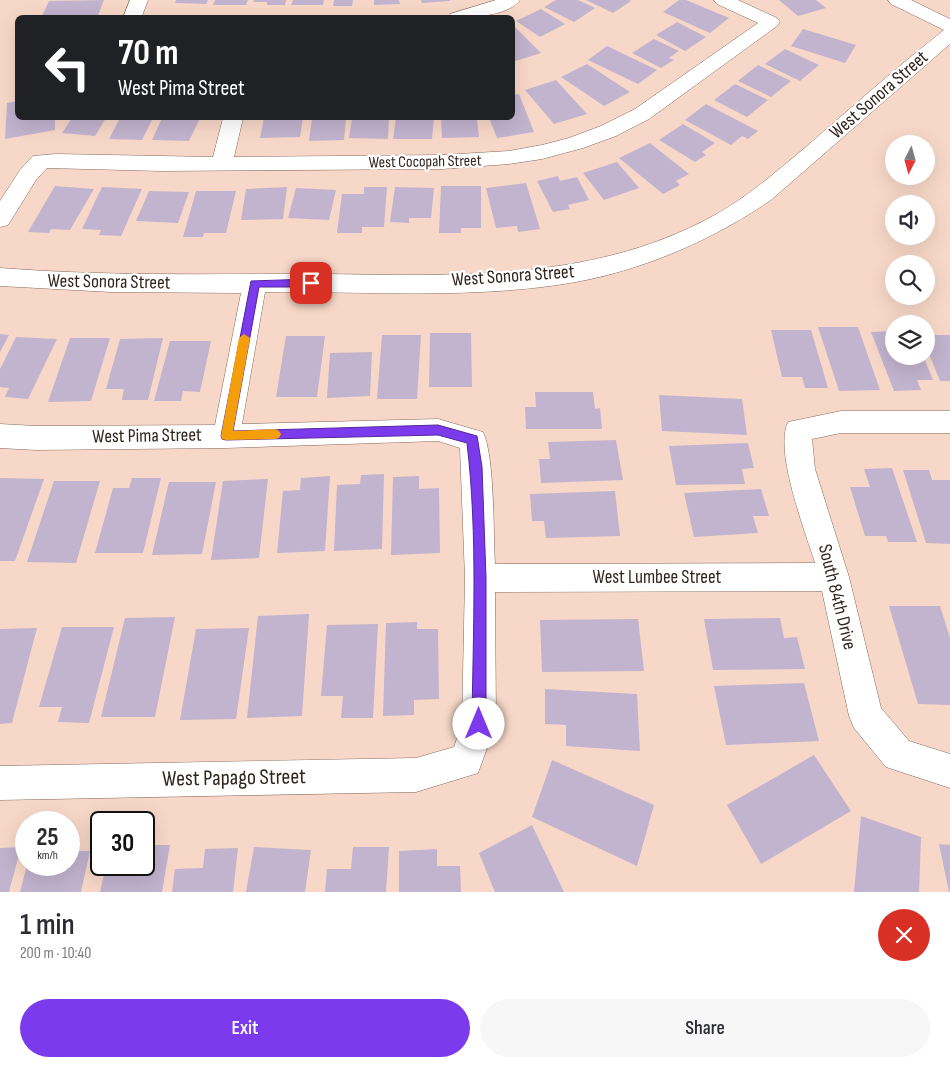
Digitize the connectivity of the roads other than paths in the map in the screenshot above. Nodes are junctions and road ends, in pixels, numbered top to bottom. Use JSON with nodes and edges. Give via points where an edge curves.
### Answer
{"nodes":[{"id":1,"x":139,"y":0,"type":"edge"},
{"id":2,"x":511,"y":0,"type":"edge"},
{"id":3,"x":723,"y":0,"type":"edge"},
{"id":4,"x":897,"y":0,"type":"edge"},
{"id":5,"x":134,"y":15,"type":"edge"},
{"id":6,"x":467,"y":15,"type":"edge"},
{"id":7,"x":950,"y":26,"type":"edge"},
{"id":8,"x":950,"y":34,"type":"edge"},
{"id":9,"x":233,"y":120,"type":"edge"},
{"id":10,"x":222,"y":163,"type":"junction"},
{"id":11,"x":0,"y":219,"type":"edge"},
{"id":12,"x":0,"y":277,"type":"edge"},
{"id":13,"x":255,"y":284,"type":"junction"},
{"id":14,"x":950,"y":422,"type":"edge"},
{"id":15,"x":0,"y":436,"type":"edge"},
{"id":16,"x":226,"y":436,"type":"junction"},
{"id":17,"x":834,"y":577,"type":"junction"},
{"id":18,"x":480,"y":578,"type":"junction"},
{"id":19,"x":950,"y":771,"type":"edge"},
{"id":20,"x":0,"y":783,"type":"edge"}],
"edges":[{"from":1,"to":5,"type":"street"},
{"from":2,"to":6,"type":"street"},
{"from":3,"to":10,"type":"street","name":"West Cocopah Street","via":[[771,22],[642,114],[622,125],[553,150],[486,161]]},
{"from":4,"to":7,"type":"street"},
{"from":8,"to":13,"type":"street","name":"West Sonora Street","via":[[763,196],[706,230],[635,258],[546,277]]},
{"from":9,"to":10,"type":"street"},
{"from":10,"to":11,"type":"street","name":"West Cocopah Street","via":[[41,161],[28,175]]},
{"from":12,"to":13,"type":"street","name":"West Sonora Street","via":[[101,284]]},
{"from":13,"to":16,"type":"street"},
{"from":14,"to":17,"type":"street","name":"South 84th Drive","via":[[841,422],[798,430],[801,469]]},
{"from":15,"to":16,"type":"street","name":"West Pima Street"},
{"from":16,"to":18,"type":"street","name":"West Pima Street","via":[[438,430],[472,440]]},
{"from":17,"to":18,"type":"street","name":"West Lumbee Street"},
{"from":17,"to":19,"type":"street","name":"South 84th Drive","via":[[866,716],[898,755]]},
{"from":18,"to":20,"type":"street","name":"West Papago Street","via":[[479,724],[466,761],[416,775]]}]}
